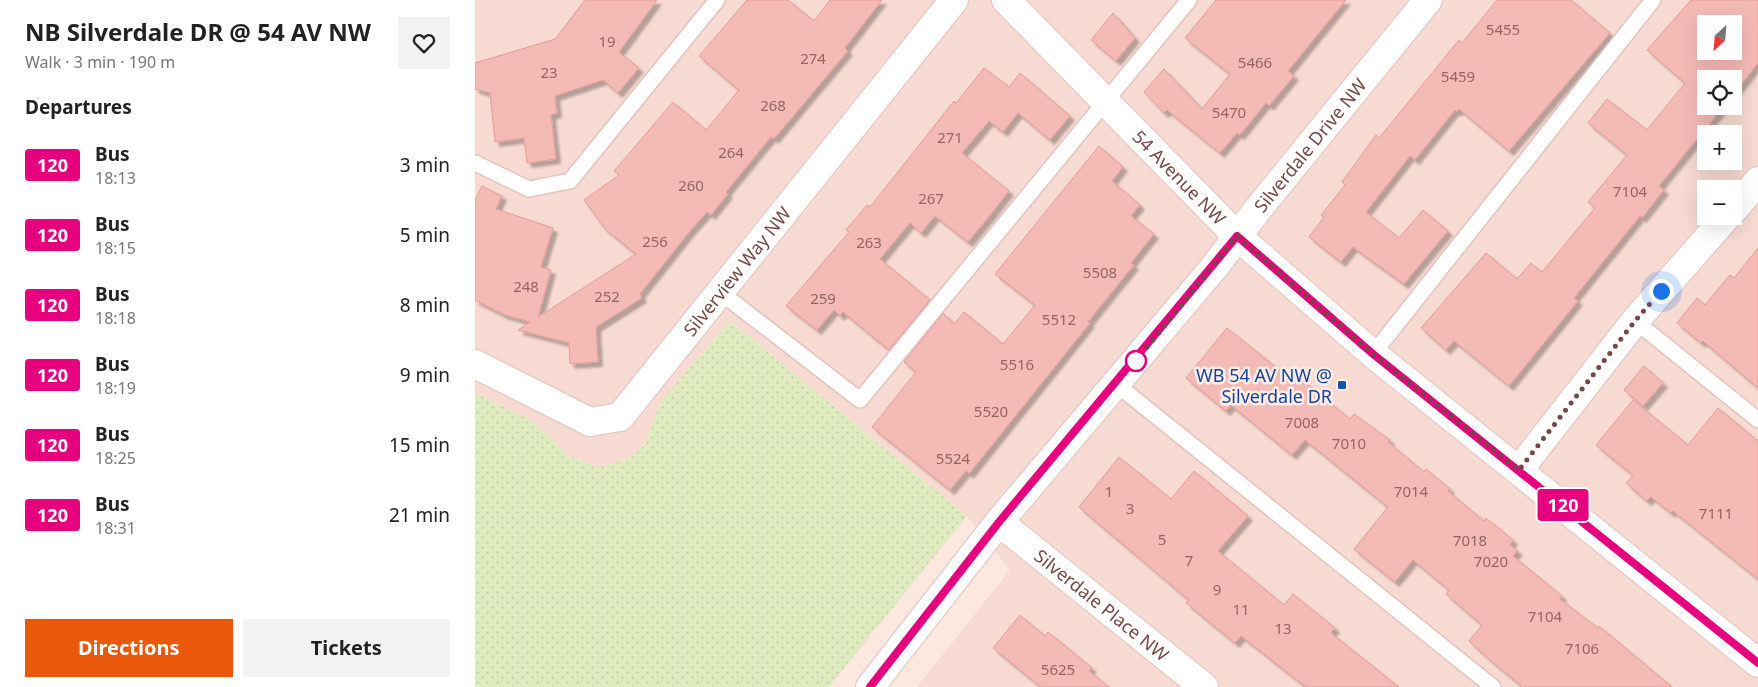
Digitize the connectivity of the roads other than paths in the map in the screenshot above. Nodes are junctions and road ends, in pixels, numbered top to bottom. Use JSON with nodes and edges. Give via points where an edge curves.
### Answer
{"nodes":[{"id":1,"x":717,"y":0,"type":"edge"},
{"id":2,"x":954,"y":0,"type":"edge"},
{"id":3,"x":1006,"y":0,"type":"edge"},
{"id":4,"x":1189,"y":0,"type":"edge"},
{"id":5,"x":1428,"y":0,"type":"edge"},
{"id":6,"x":1653,"y":0,"type":"edge"},
{"id":7,"x":1107,"y":102,"type":"junction"},
{"id":8,"x":475,"y":163,"type":"edge"},
{"id":9,"x":1758,"y":181,"type":"edge"},
{"id":10,"x":1742,"y":199,"type":"edge"},
{"id":11,"x":1719,"y":225,"type":"edge"},
{"id":12,"x":1237,"y":236,"type":"junction"},
{"id":13,"x":720,"y":292,"type":"junction"},
{"id":14,"x":1635,"y":321,"type":"junction"},
{"id":15,"x":1373,"y":354,"type":"junction"},
{"id":16,"x":475,"y":364,"type":"edge"},
{"id":17,"x":1116,"y":384,"type":"junction"},
{"id":18,"x":1758,"y":420,"type":"edge"},
{"id":19,"x":1519,"y":470,"type":"junction"},
{"id":20,"x":999,"y":522,"type":"junction"},
{"id":21,"x":1758,"y":663,"type":"edge"},
{"id":22,"x":870,"y":687,"type":"edge"},
{"id":23,"x":1204,"y":687,"type":"edge"},
{"id":24,"x":1493,"y":687,"type":"edge"}],
"edges":[{"from":1,"to":8,"type":"lane","via":[[570,181],[529,189]]},
{"from":2,"to":13,"type":"street","name":"Silverview Way NW"},
{"from":3,"to":7,"type":"street","name":"54 Avenue NW"},
{"from":4,"to":7,"type":"lane"},
{"from":5,"to":12,"type":"street","name":"Silverdale Drive NW"},
{"from":6,"to":15,"type":"lane"},
{"from":7,"to":12,"type":"street","name":"54 Avenue NW"},
{"from":7,"to":13,"type":"lane","via":[[860,400]]},
{"from":9,"to":10,"type":"street"},
{"from":11,"to":14,"type":"street"},
{"from":12,"to":15,"type":"street","name":"54 Avenue NW"},
{"from":12,"to":17,"type":"street","name":"Silverdale Drive NW"},
{"from":13,"to":16,"type":"street","name":"Silverview Way NW","via":[[620,417],[590,422]]},
{"from":14,"to":18,"type":"lane"},
{"from":14,"to":19,"type":"street"},
{"from":15,"to":19,"type":"street","name":"54 Avenue NW"},
{"from":17,"to":20,"type":"street","name":"Silverdale Drive NW"},
{"from":17,"to":24,"type":"lane"},
{"from":19,"to":21,"type":"street","name":"54 Avenue NW"},
{"from":20,"to":22,"type":"street","name":"Silverdale Drive NW"},
{"from":20,"to":23,"type":"street","name":"Silverdale Place NW"}]}
